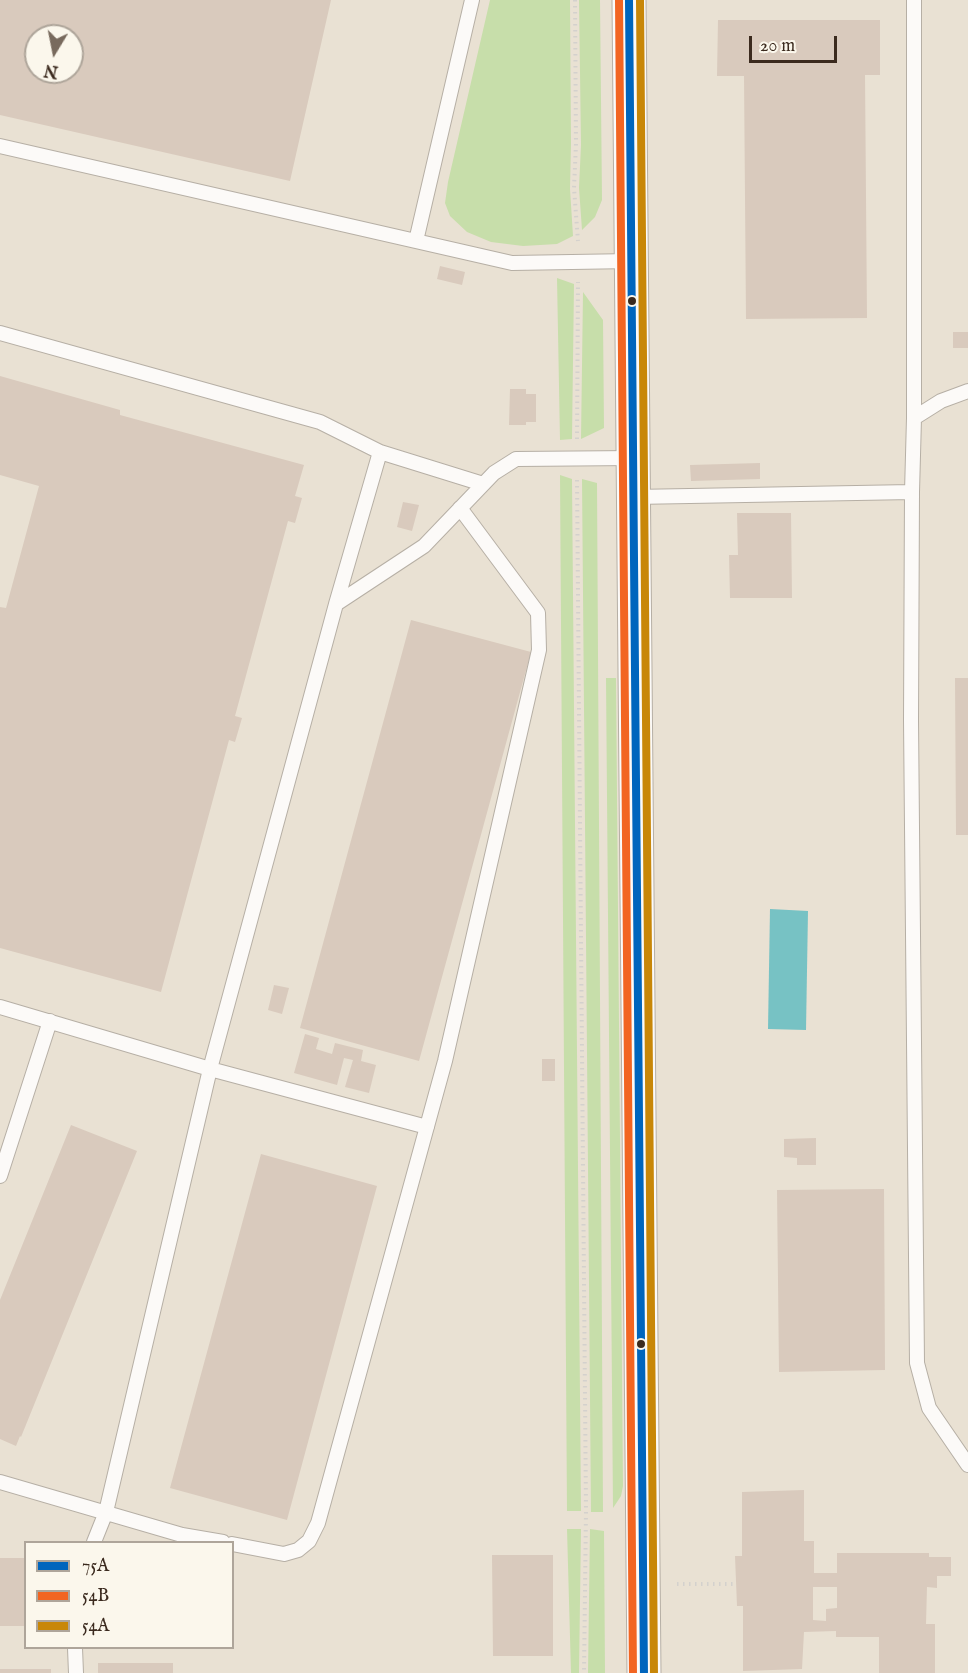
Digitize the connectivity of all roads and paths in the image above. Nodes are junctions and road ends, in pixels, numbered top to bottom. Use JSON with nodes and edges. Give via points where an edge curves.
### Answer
{"nodes":[{"id":1,"x":472,"y":0,"type":"edge"},
{"id":2,"x":575,"y":0,"type":"edge"},
{"id":3,"x":629,"y":0,"type":"edge"},
{"id":4,"x":914,"y":0,"type":"edge"},
{"id":5,"x":0,"y":146,"type":"edge"},
{"id":6,"x":577,"y":234,"type":"dead end"},
{"id":7,"x":416,"y":240,"type":"junction"},
{"id":8,"x":632,"y":261,"type":"junction"},
{"id":9,"x":579,"y":288,"type":"dead end"},
{"id":10,"x":0,"y":333,"type":"edge"},
{"id":11,"x":968,"y":391,"type":"edge"},
{"id":12,"x":914,"y":418,"type":"junction"},
{"id":13,"x":577,"y":439,"type":"dead end"},
{"id":14,"x":380,"y":452,"type":"junction"},
{"id":15,"x":634,"y":458,"type":"junction"},
{"id":16,"x":577,"y":479,"type":"dead end"},
{"id":17,"x":483,"y":484,"type":"junction"},
{"id":18,"x":912,"y":492,"type":"junction"},
{"id":19,"x":634,"y":497,"type":"junction"},
{"id":20,"x":460,"y":508,"type":"junction"},
{"id":21,"x":336,"y":604,"type":"junction"},
{"id":22,"x":0,"y":1007,"type":"edge"},
{"id":23,"x":50,"y":1022,"type":"junction"},
{"id":24,"x":210,"y":1069,"type":"junction"},
{"id":25,"x":427,"y":1127,"type":"junction"},
{"id":26,"x":0,"y":1176,"type":"edge"},
{"id":27,"x":968,"y":1466,"type":"edge"},
{"id":28,"x":0,"y":1482,"type":"edge"},
{"id":29,"x":106,"y":1512,"type":"junction"},
{"id":30,"x":94,"y":1541,"type":"edge"},
{"id":31,"x":218,"y":1541,"type":"edge"},
{"id":32,"x":234,"y":1544,"type":"edge"},
{"id":33,"x":677,"y":1584,"type":"dead end"},
{"id":34,"x":736,"y":1584,"type":"dead end"},
{"id":35,"x":75,"y":1649,"type":"edge"},
{"id":36,"x":76,"y":1673,"type":"edge"},
{"id":37,"x":584,"y":1673,"type":"edge"},
{"id":38,"x":644,"y":1673,"type":"edge"}],
"edges":[{"from":1,"to":7,"type":"lane"},
{"from":2,"to":6,"type":"path"},
{"from":3,"to":8,"type":"street"},
{"from":4,"to":12,"type":"lane"},
{"from":5,"to":7,"type":"lane"},
{"from":7,"to":8,"type":"lane","via":[[512,263]]},
{"from":8,"to":15,"type":"street"},
{"from":9,"to":13,"type":"path"},
{"from":10,"to":14,"type":"lane","via":[[320,422]]},
{"from":11,"to":12,"type":"lane","via":[[941,401]]},
{"from":12,"to":18,"type":"lane"},
{"from":14,"to":17,"type":"lane"},
{"from":14,"to":21,"type":"lane"},
{"from":15,"to":17,"type":"lane","via":[[516,459]]},
{"from":15,"to":19,"type":"street"},
{"from":16,"to":37,"type":"path"},
{"from":17,"to":20,"type":"lane"},
{"from":18,"to":19,"type":"lane"},
{"from":18,"to":27,"type":"lane","via":[[917,1363],[929,1408]]},
{"from":19,"to":38,"type":"street"},
{"from":20,"to":21,"type":"lane","via":[[424,546]]},
{"from":20,"to":25,"type":"lane","via":[[538,613],[539,650]]},
{"from":21,"to":24,"type":"lane"},
{"from":22,"to":23,"type":"lane"},
{"from":23,"to":24,"type":"lane"},
{"from":23,"to":26,"type":"lane"},
{"from":24,"to":25,"type":"lane"},
{"from":24,"to":29,"type":"lane"},
{"from":25,"to":32,"type":"lane","via":[[318,1523],[309,1541],[298,1551],[284,1554]]},
{"from":28,"to":29,"type":"lane"},
{"from":29,"to":30,"type":"lane"},
{"from":29,"to":31,"type":"lane"},
{"from":33,"to":34,"type":"path"},
{"from":35,"to":36,"type":"lane"}]}
